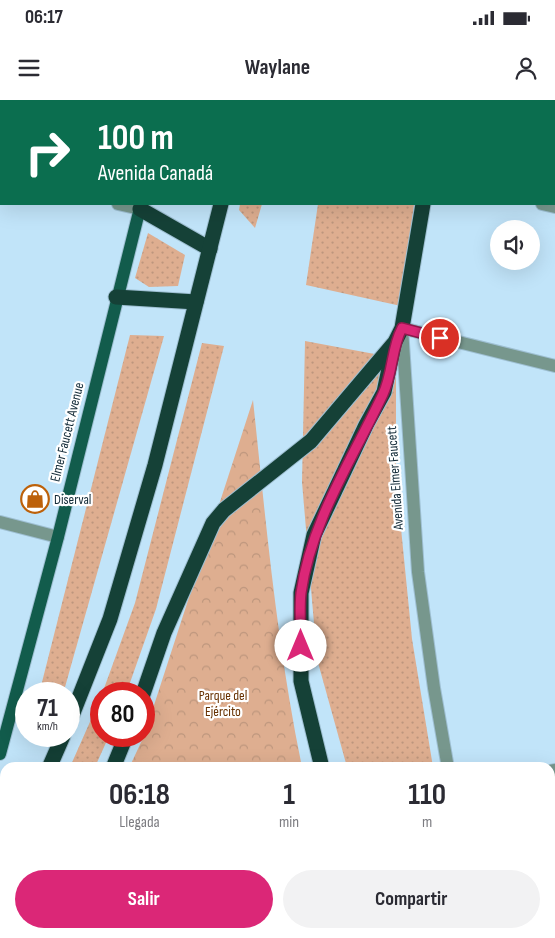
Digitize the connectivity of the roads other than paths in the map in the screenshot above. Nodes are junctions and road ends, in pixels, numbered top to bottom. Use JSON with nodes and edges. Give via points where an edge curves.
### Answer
{"nodes":[{"id":1,"x":220,"y":205,"type":"edge"},
{"id":2,"x":423,"y":205,"type":"edge"},
{"id":3,"x":140,"y":206,"type":"edge"},
{"id":4,"x":210,"y":249,"type":"junction"},
{"id":5,"x":116,"y":297,"type":"junction"},
{"id":6,"x":196,"y":302,"type":"junction"},
{"id":7,"x":398,"y":335,"type":"junction"},
{"id":8,"x":555,"y":366,"type":"edge"},
{"id":9,"x":0,"y":522,"type":"edge"},
{"id":10,"x":58,"y":536,"type":"junction"},
{"id":11,"x":146,"y":682,"type":"edge"},
{"id":12,"x":80,"y":695,"type":"edge"},
{"id":13,"x":58,"y":747,"type":"edge"},
{"id":14,"x":122,"y":747,"type":"edge"},
{"id":15,"x":1,"y":748,"type":"edge"},
{"id":16,"x":52,"y":762,"type":"edge"},
{"id":17,"x":115,"y":762,"type":"edge"},
{"id":18,"x":321,"y":762,"type":"edge"},
{"id":19,"x":447,"y":762,"type":"edge"}],
"edges":[{"from":1,"to":4,"type":"highway"},
{"from":2,"to":7,"type":"highway"},
{"from":3,"to":4,"type":"highway"},
{"from":3,"to":5,"type":"main road","name":"Elmer Faucett Avenue"},
{"from":4,"to":6,"type":"highway"},
{"from":5,"to":6,"type":"highway"},
{"from":5,"to":10,"type":"main road","name":"Elmer Faucett Avenue"},
{"from":6,"to":12,"type":"highway","via":[[155,465],[110,619]]},
{"from":7,"to":8,"type":"street"},
{"from":7,"to":11,"type":"highway","via":[[311,441],[224,510],[213,523],[164,633]]},
{"from":7,"to":18,"type":"highway","via":[[384,392],[314,535],[301,594],[301,681]]},
{"from":7,"to":19,"type":"street","name":"Avenida Elmer Faucett","via":[[418,572]]},
{"from":9,"to":10,"type":"street"},
{"from":10,"to":15,"type":"main road","name":"Elmer Faucett Avenue"},
{"from":13,"to":16,"type":"highway"},
{"from":14,"to":17,"type":"highway"}]}
